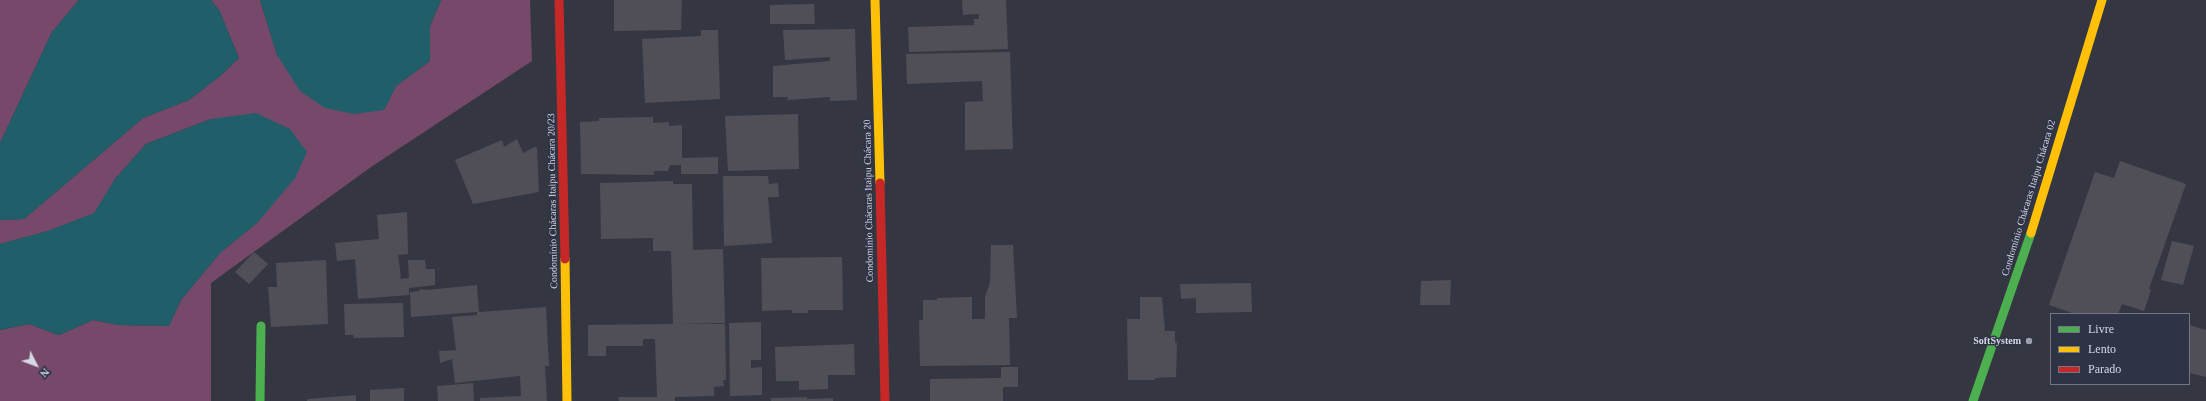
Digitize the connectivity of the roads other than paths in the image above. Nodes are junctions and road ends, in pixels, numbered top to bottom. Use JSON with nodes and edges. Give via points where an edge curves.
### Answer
{"nodes":[{"id":1,"x":559,"y":0,"type":"edge"},
{"id":2,"x":875,"y":0,"type":"edge"},
{"id":3,"x":2102,"y":0,"type":"edge"},
{"id":4,"x":261,"y":326,"type":"dead end"},
{"id":5,"x":260,"y":401,"type":"edge"},
{"id":6,"x":567,"y":401,"type":"edge"},
{"id":7,"x":885,"y":401,"type":"edge"},
{"id":8,"x":1972,"y":401,"type":"edge"}],
"edges":[{"from":1,"to":6,"type":"street","name":"Condomínio Chácaras Itaipu Chácara 20/23"},
{"from":2,"to":7,"type":"street","name":"Condomínio Chácaras Itaipu Chácara 20"},
{"from":3,"to":8,"type":"street","name":"Condomínio Chácaras Itaipu Chácara 02","via":[[2023,258]]},
{"from":4,"to":5,"type":"street"}]}
